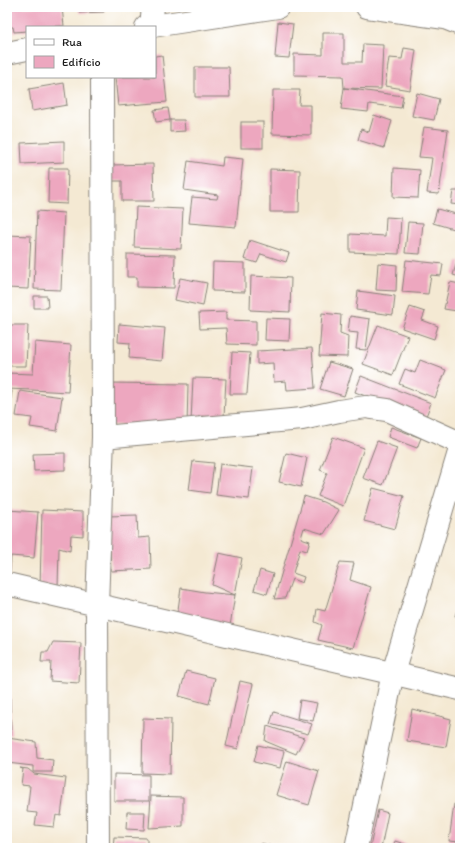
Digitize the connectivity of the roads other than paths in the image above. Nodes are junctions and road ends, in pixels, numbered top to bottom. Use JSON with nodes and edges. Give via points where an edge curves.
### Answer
{"nodes":[{"id":1,"x":278,"y":7,"type":"edge"},
{"id":2,"x":367,"y":7,"type":"edge"},
{"id":3,"x":150,"y":20,"type":"edge"},
{"id":4,"x":460,"y":24,"type":"edge"},
{"id":5,"x":26,"y":49,"type":"edge"},
{"id":6,"x":7,"y":53,"type":"edge"},
{"id":7,"x":102,"y":78,"type":"edge"},
{"id":8,"x":103,"y":437,"type":"junction"},
{"id":9,"x":460,"y":443,"type":"edge"},
{"id":10,"x":460,"y":449,"type":"edge"},
{"id":11,"x":7,"y":584,"type":"edge"},
{"id":12,"x":97,"y":605,"type":"junction"},
{"id":13,"x":393,"y":673,"type":"junction"},
{"id":14,"x":460,"y":689,"type":"edge"},
{"id":15,"x":98,"y":848,"type":"edge"},
{"id":16,"x":356,"y":848,"type":"edge"}],
"edges":[{"from":1,"to":3,"type":"street"},
{"from":2,"to":4,"type":"street","via":[[445,18]]},
{"from":5,"to":6,"type":"street"},
{"from":7,"to":8,"type":"street"},
{"from":8,"to":9,"type":"street","via":[[302,419],[366,407],[387,410]]},
{"from":8,"to":12,"type":"street"},
{"from":10,"to":13,"type":"street"},
{"from":11,"to":12,"type":"street"},
{"from":12,"to":13,"type":"street"},
{"from":12,"to":15,"type":"street"},
{"from":13,"to":14,"type":"street"},
{"from":13,"to":16,"type":"street"}]}
